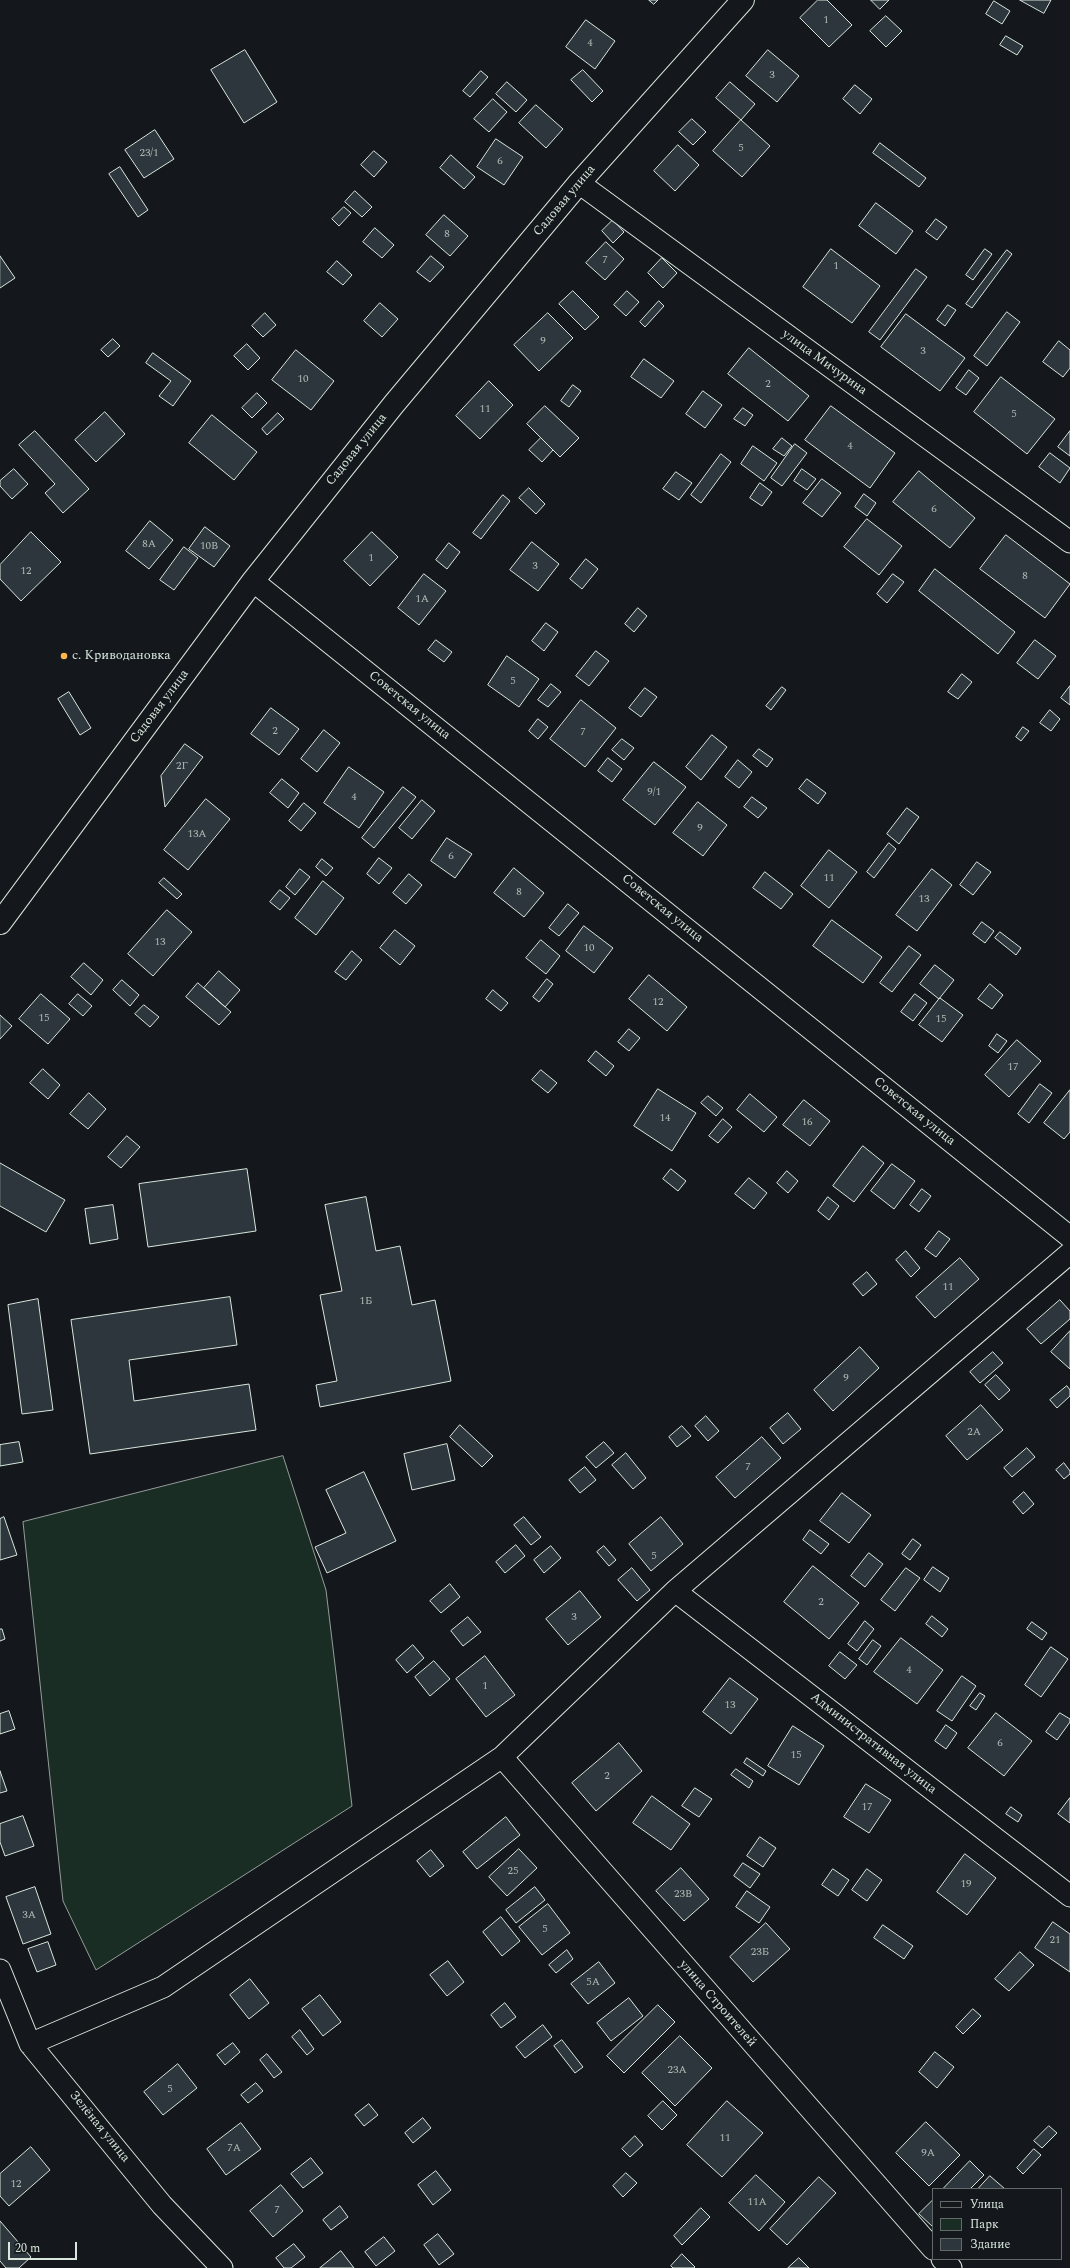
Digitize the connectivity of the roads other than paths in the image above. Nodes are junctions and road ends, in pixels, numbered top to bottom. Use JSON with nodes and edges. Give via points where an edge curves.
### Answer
{"nodes":[{"id":1,"x":743,"y":0,"type":"edge"},
{"id":2,"x":579,"y":184,"type":"junction"},
{"id":3,"x":1070,"y":542,"type":"edge"},
{"id":4,"x":253,"y":581,"type":"junction"},
{"id":5,"x":0,"y":923,"type":"edge"},
{"id":6,"x":1070,"y":1237,"type":"edge"},
{"id":7,"x":1070,"y":1253,"type":"edge"},
{"id":8,"x":675,"y":1592,"type":"junction"},
{"id":9,"x":502,"y":1757,"type":"junction"},
{"id":10,"x":1070,"y":1896,"type":"edge"},
{"id":11,"x":0,"y":1970,"type":"edge"},
{"id":12,"x":30,"y":2044,"type":"junction"},
{"id":13,"x":932,"y":2248,"type":"edge"},
{"id":14,"x":943,"y":2260,"type":"edge"},
{"id":15,"x":222,"y":2268,"type":"edge"},
{"id":16,"x":951,"y":2268,"type":"edge"}],
"edges":[{"from":1,"to":2,"type":"street","name":"Садовая улица"},
{"from":2,"to":3,"type":"street","name":"улица Мичурина"},
{"from":2,"to":4,"type":"street","name":"Садовая улица","via":[[394,404]]},
{"from":4,"to":5,"type":"street","name":"Садовая улица"},
{"from":4,"to":6,"type":"street","name":"Советская улица"},
{"from":7,"to":8,"type":"street"},
{"from":8,"to":9,"type":"street"},
{"from":8,"to":10,"type":"street","name":"Административная улица"},
{"from":9,"to":12,"type":"street","via":[[162,1987]]},
{"from":9,"to":13,"type":"street","name":"улица Строителей"},
{"from":11,"to":12,"type":"street","name":"Зелёная улица"},
{"from":12,"to":15,"type":"street","name":"Зелёная улица","via":[[162,2205]]},
{"from":14,"to":16,"type":"street"}]}
